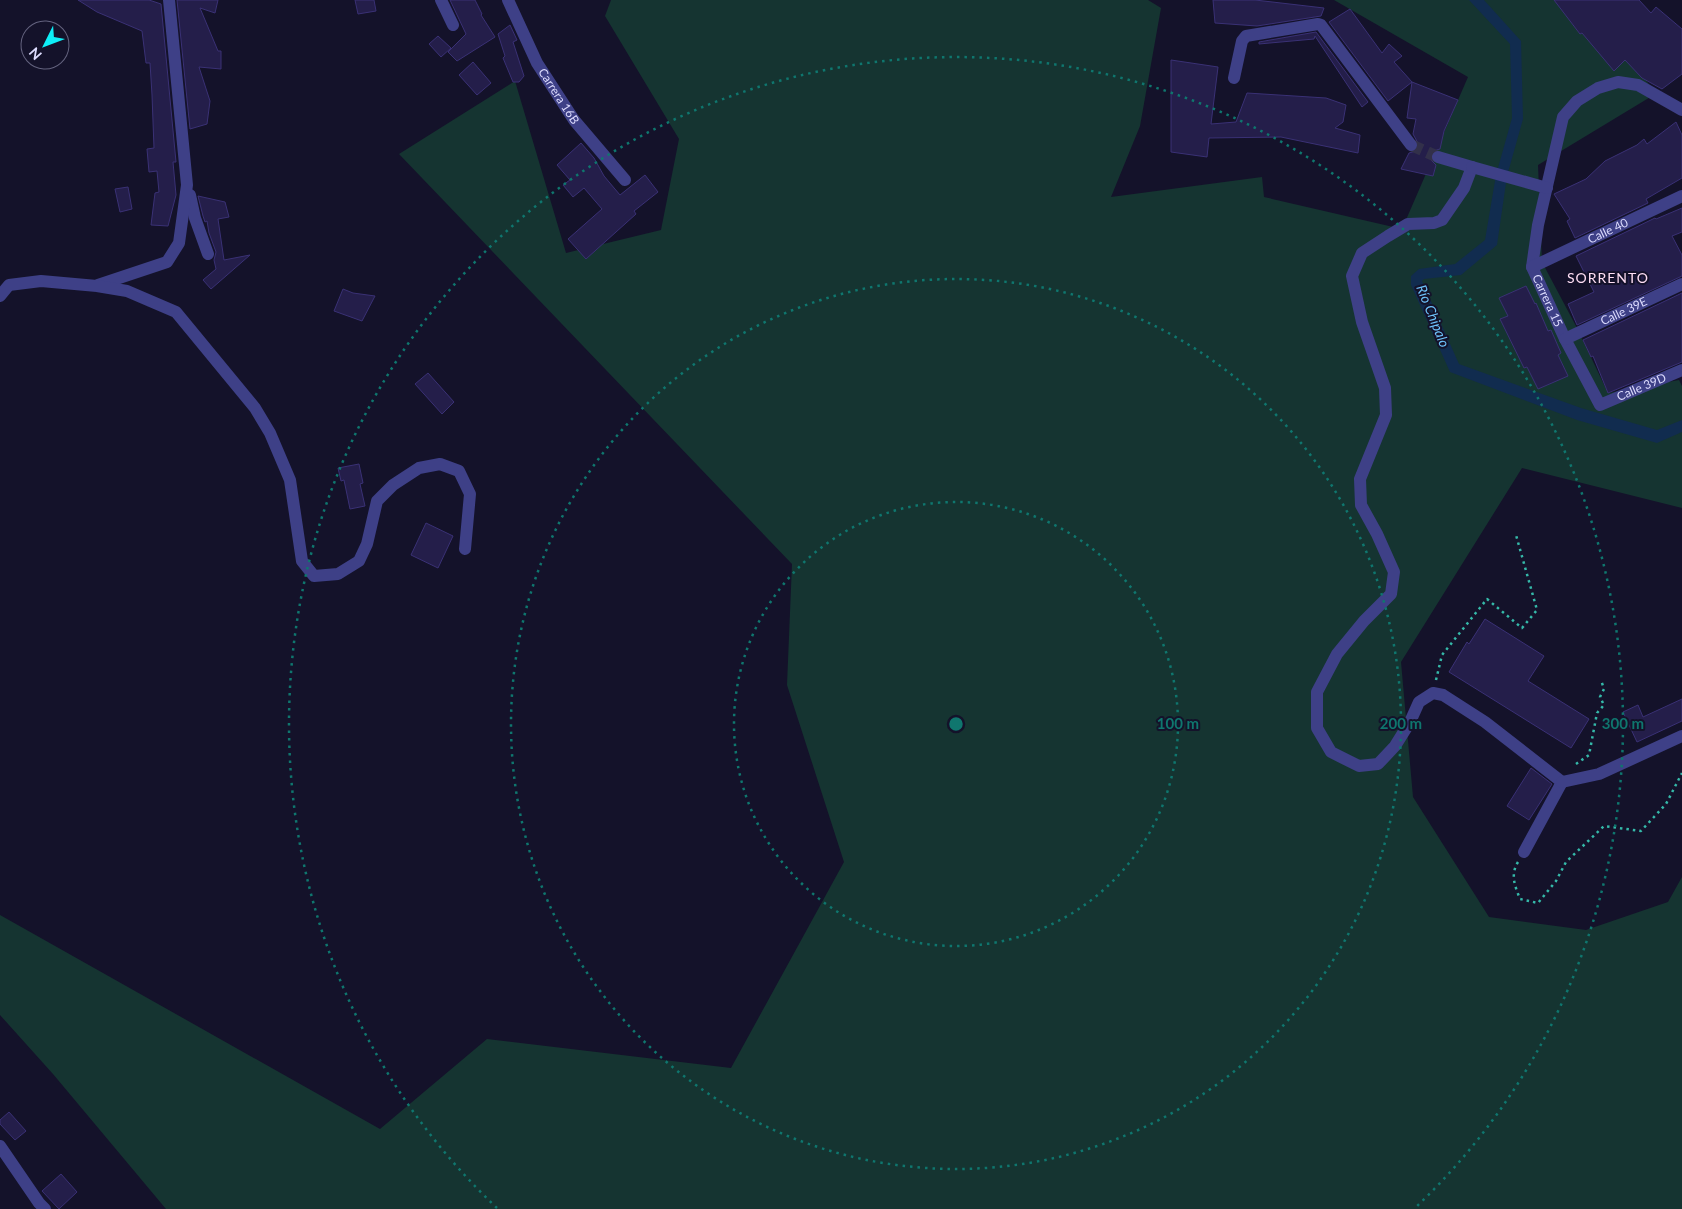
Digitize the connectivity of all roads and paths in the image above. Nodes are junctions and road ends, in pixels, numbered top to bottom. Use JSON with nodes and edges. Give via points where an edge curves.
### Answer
{"nodes":[{"id":1,"x":170,"y":0,"type":"edge"},
{"id":2,"x":441,"y":0,"type":"edge"},
{"id":3,"x":508,"y":0,"type":"edge"},
{"id":4,"x":453,"y":25,"type":"dead end"},
{"id":5,"x":1234,"y":78,"type":"dead end"},
{"id":6,"x":1682,"y":110,"type":"edge"},
{"id":7,"x":1411,"y":145,"type":"tunnel mouth"},
{"id":8,"x":1438,"y":157,"type":"tunnel mouth"},
{"id":9,"x":1472,"y":167,"type":"junction"},
{"id":10,"x":626,"y":180,"type":"dead end"},
{"id":11,"x":188,"y":186,"type":"junction"},
{"id":12,"x":1547,"y":188,"type":"junction"},
{"id":13,"x":1682,"y":196,"type":"edge"},
{"id":14,"x":208,"y":254,"type":"dead end"},
{"id":15,"x":1532,"y":267,"type":"junction"},
{"id":16,"x":1682,"y":284,"type":"edge"},
{"id":17,"x":97,"y":286,"type":"junction"},
{"id":18,"x":0,"y":296,"type":"edge"},
{"id":19,"x":1565,"y":339,"type":"junction"},
{"id":20,"x":1682,"y":370,"type":"edge"},
{"id":21,"x":1600,"y":405,"type":"joint"},
{"id":22,"x":1516,"y":535,"type":"dead end"},
{"id":23,"x":465,"y":549,"type":"dead end"},
{"id":24,"x":1601,"y":680,"type":"dead end"},
{"id":25,"x":1433,"y":694,"type":"junction"},
{"id":26,"x":1682,"y":736,"type":"edge"},
{"id":27,"x":1682,"y":773,"type":"edge"},
{"id":28,"x":1562,"y":782,"type":"junction"},
{"id":29,"x":1524,"y":852,"type":"joint"},
{"id":30,"x":0,"y":1146,"type":"edge"},
{"id":31,"x":45,"y":1209,"type":"edge"}],
"edges":[{"from":1,"to":11,"type":"street"},
{"from":2,"to":4,"type":"street"},
{"from":3,"to":10,"type":"street","name":"Carrera 16B","via":[[537,63],[574,120]]},
{"from":5,"to":7,"type":"street","via":[[1242,40],[1246,36],[1321,25]]},
{"from":6,"to":12,"type":"street","name":"Carrera 15","via":[[1638,85],[1618,82],[1598,88],[1577,100],[1563,117]]},
{"from":8,"to":9,"type":"street"},
{"from":9,"to":12,"type":"street"},
{"from":9,"to":25,"type":"street","via":[[1464,188],[1442,220],[1408,224],[1388,236],[1362,253],[1352,276],[1362,322],[1386,397],[1386,415],[1360,479],[1361,505],[1394,572],[1391,594],[1337,654],[1317,692],[1317,728],[1331,752],[1359,766],[1378,764],[1395,746],[1419,702]]},
{"from":11,"to":14,"type":"street"},
{"from":11,"to":17,"type":"street","via":[[179,243],[166,262]]},
{"from":12,"to":15,"type":"street","name":"Carrera 15"},
{"from":13,"to":15,"type":"street","name":"Calle 40"},
{"from":15,"to":19,"type":"street","name":"Carrera 15"},
{"from":16,"to":19,"type":"street","name":"Calle 39E"},
{"from":17,"to":18,"type":"street","via":[[41,281],[9,285]]},
{"from":17,"to":23,"type":"street","via":[[127,291],[176,312],[255,408],[270,433],[290,480],[302,561],[314,576],[338,574],[359,561],[367,544],[377,501],[393,485],[419,468],[440,464],[459,471],[470,494]]},
{"from":19,"to":21,"type":"street","name":"Carrera 15"},
{"from":20,"to":21,"type":"street","name":"Calle 39D"},
{"from":22,"to":25,"type":"path","via":[[1537,610],[1522,628],[1487,598],[1442,655]]},
{"from":24,"to":28,"type":"path","via":[[1604,689],[1600,697],[1604,705],[1597,713],[1589,755],[1569,767]]},
{"from":25,"to":28,"type":"street","via":[[1443,695],[1485,722]]},
{"from":26,"to":28,"type":"street","via":[[1599,774]]},
{"from":27,"to":29,"type":"path","via":[[1666,804],[1641,831],[1604,826],[1566,862],[1538,903],[1520,899],[1513,880],[1515,868]]},
{"from":28,"to":29,"type":"street"},
{"from":30,"to":31,"type":"street"}]}
